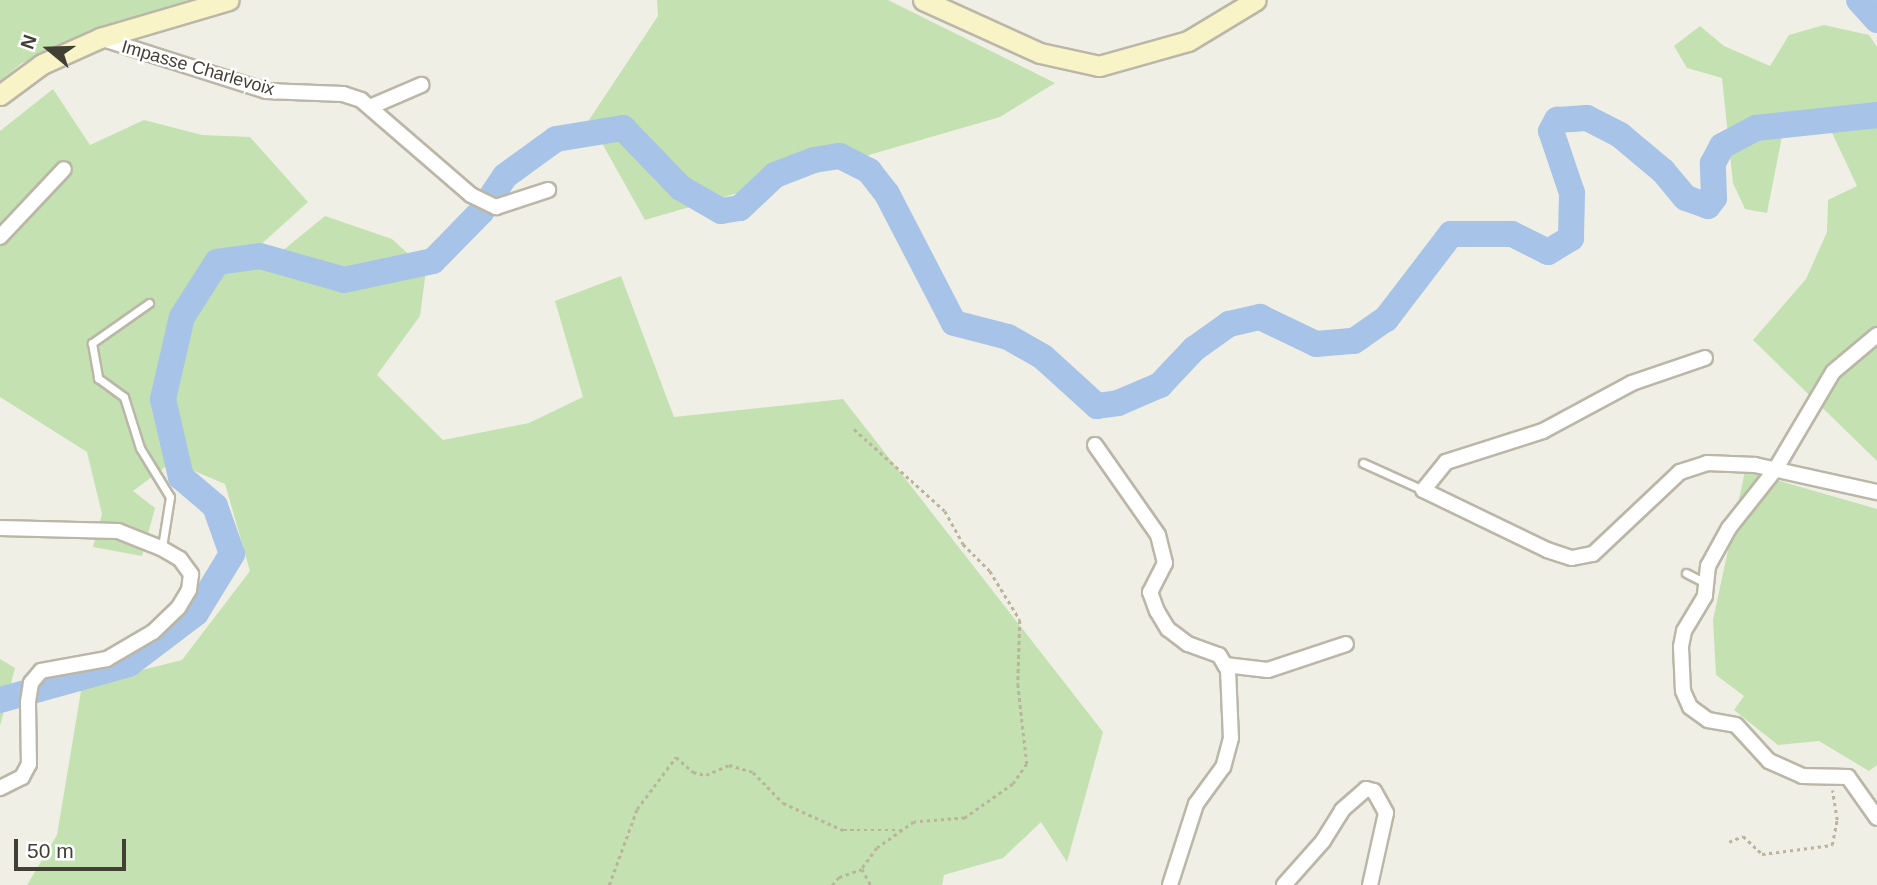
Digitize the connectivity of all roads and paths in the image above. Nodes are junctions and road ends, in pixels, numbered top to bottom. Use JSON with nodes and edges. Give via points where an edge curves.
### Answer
{"nodes":[{"id":1,"x":229,"y":0,"type":"edge"},
{"id":2,"x":923,"y":0,"type":"edge"},
{"id":3,"x":1256,"y":0,"type":"edge"},
{"id":4,"x":100,"y":38,"type":"junction"},
{"id":5,"x":421,"y":85,"type":"dead end"},
{"id":6,"x":0,"y":95,"type":"edge"},
{"id":7,"x":370,"y":107,"type":"junction"},
{"id":8,"x":64,"y":169,"type":"dead end"},
{"id":9,"x":548,"y":190,"type":"dead end"},
{"id":10,"x":0,"y":237,"type":"edge"},
{"id":11,"x":149,"y":303,"type":"dead end"},
{"id":12,"x":1877,"y":335,"type":"edge"},
{"id":13,"x":1705,"y":358,"type":"dead end"},
{"id":14,"x":854,"y":429,"type":"dead end"},
{"id":15,"x":1095,"y":445,"type":"dead end"},
{"id":16,"x":1363,"y":463,"type":"dead end"},
{"id":17,"x":1775,"y":470,"type":"junction"},
{"id":18,"x":1423,"y":490,"type":"junction"},
{"id":19,"x":1877,"y":492,"type":"edge"},
{"id":20,"x":0,"y":528,"type":"edge"},
{"id":21,"x":162,"y":548,"type":"junction"},
{"id":22,"x":1686,"y":573,"type":"dead end"},
{"id":23,"x":1707,"y":583,"type":"junction"},
{"id":24,"x":1346,"y":644,"type":"dead end"},
{"id":25,"x":1225,"y":665,"type":"junction"},
{"id":26,"x":1833,"y":777,"type":"junction"},
{"id":27,"x":0,"y":788,"type":"edge"},
{"id":28,"x":1877,"y":818,"type":"edge"},
{"id":29,"x":901,"y":830,"type":"junction"},
{"id":30,"x":1729,"y":842,"type":"dead end"},
{"id":31,"x":862,"y":869,"type":"junction"},
{"id":32,"x":609,"y":885,"type":"edge"},
{"id":33,"x":832,"y":885,"type":"edge"},
{"id":34,"x":871,"y":885,"type":"edge"},
{"id":35,"x":1170,"y":885,"type":"edge"},
{"id":36,"x":1284,"y":885,"type":"edge"},
{"id":37,"x":1370,"y":885,"type":"edge"}],
"edges":[{"from":1,"to":4,"type":"main road"},
{"from":2,"to":3,"type":"main road","via":[[1040,53],[1099,66],[1188,41]]},
{"from":4,"to":6,"type":"main road","via":[[42,64]]},
{"from":4,"to":7,"type":"street","name":"Impasse Charlevoix","via":[[266,91],[343,94]]},
{"from":5,"to":7,"type":"street"},
{"from":7,"to":9,"type":"street","name":"Impasse Charlevoix","via":[[471,195],[496,207]]},
{"from":8,"to":10,"type":"street"},
{"from":11,"to":21,"type":"lane","via":[[92,343],[99,378],[124,397],[140,448],[170,497]]},
{"from":12,"to":17,"type":"street","via":[[1833,372]]},
{"from":13,"to":18,"type":"street","via":[[1632,383],[1543,431],[1446,462]]},
{"from":14,"to":29,"type":"path","via":[[945,511],[963,544],[990,571],[1020,620],[1018,684],[1027,764],[1013,784],[965,818],[914,822]]},
{"from":15,"to":25,"type":"street","via":[[1158,535],[1165,563],[1150,592],[1157,611],[1168,629],[1188,645],[1219,654]]},
{"from":16,"to":18,"type":"lane"},
{"from":17,"to":18,"type":"street","via":[[1730,461],[1679,472],[1593,554],[1572,558]]},
{"from":17,"to":19,"type":"street"},
{"from":17,"to":23,"type":"street","via":[[1729,528],[1708,566]]},
{"from":20,"to":21,"type":"street","via":[[118,531]]},
{"from":21,"to":27,"type":"street","via":[[180,559],[191,574],[189,590],[178,608],[153,632],[107,659],[53,667],[31,683],[29,764],[22,777]]},
{"from":22,"to":23,"type":"lane"},
{"from":23,"to":26,"type":"street","via":[[1681,647],[1682,691],[1690,707],[1708,720],[1736,725],[1769,761],[1802,776]]},
{"from":24,"to":25,"type":"street","via":[[1268,670]]},
{"from":25,"to":35,"type":"street","via":[[1231,738],[1223,767],[1196,804]]},
{"from":26,"to":28,"type":"street","via":[[1848,777]]},
{"from":26,"to":30,"type":"path","via":[[1836,838],[1832,845],[1762,854],[1743,836]]},
{"from":29,"to":31,"type":"path","via":[[877,848]]},
{"from":29,"to":32,"type":"path","via":[[843,830],[783,803],[753,772],[729,765],[706,775],[693,772],[676,757],[637,809]]},
{"from":31,"to":33,"type":"path","via":[[839,877]]},
{"from":31,"to":34,"type":"path"},
{"from":36,"to":37,"type":"street","via":[[1323,841],[1342,810],[1366,789],[1374,791],[1386,813]]}]}
